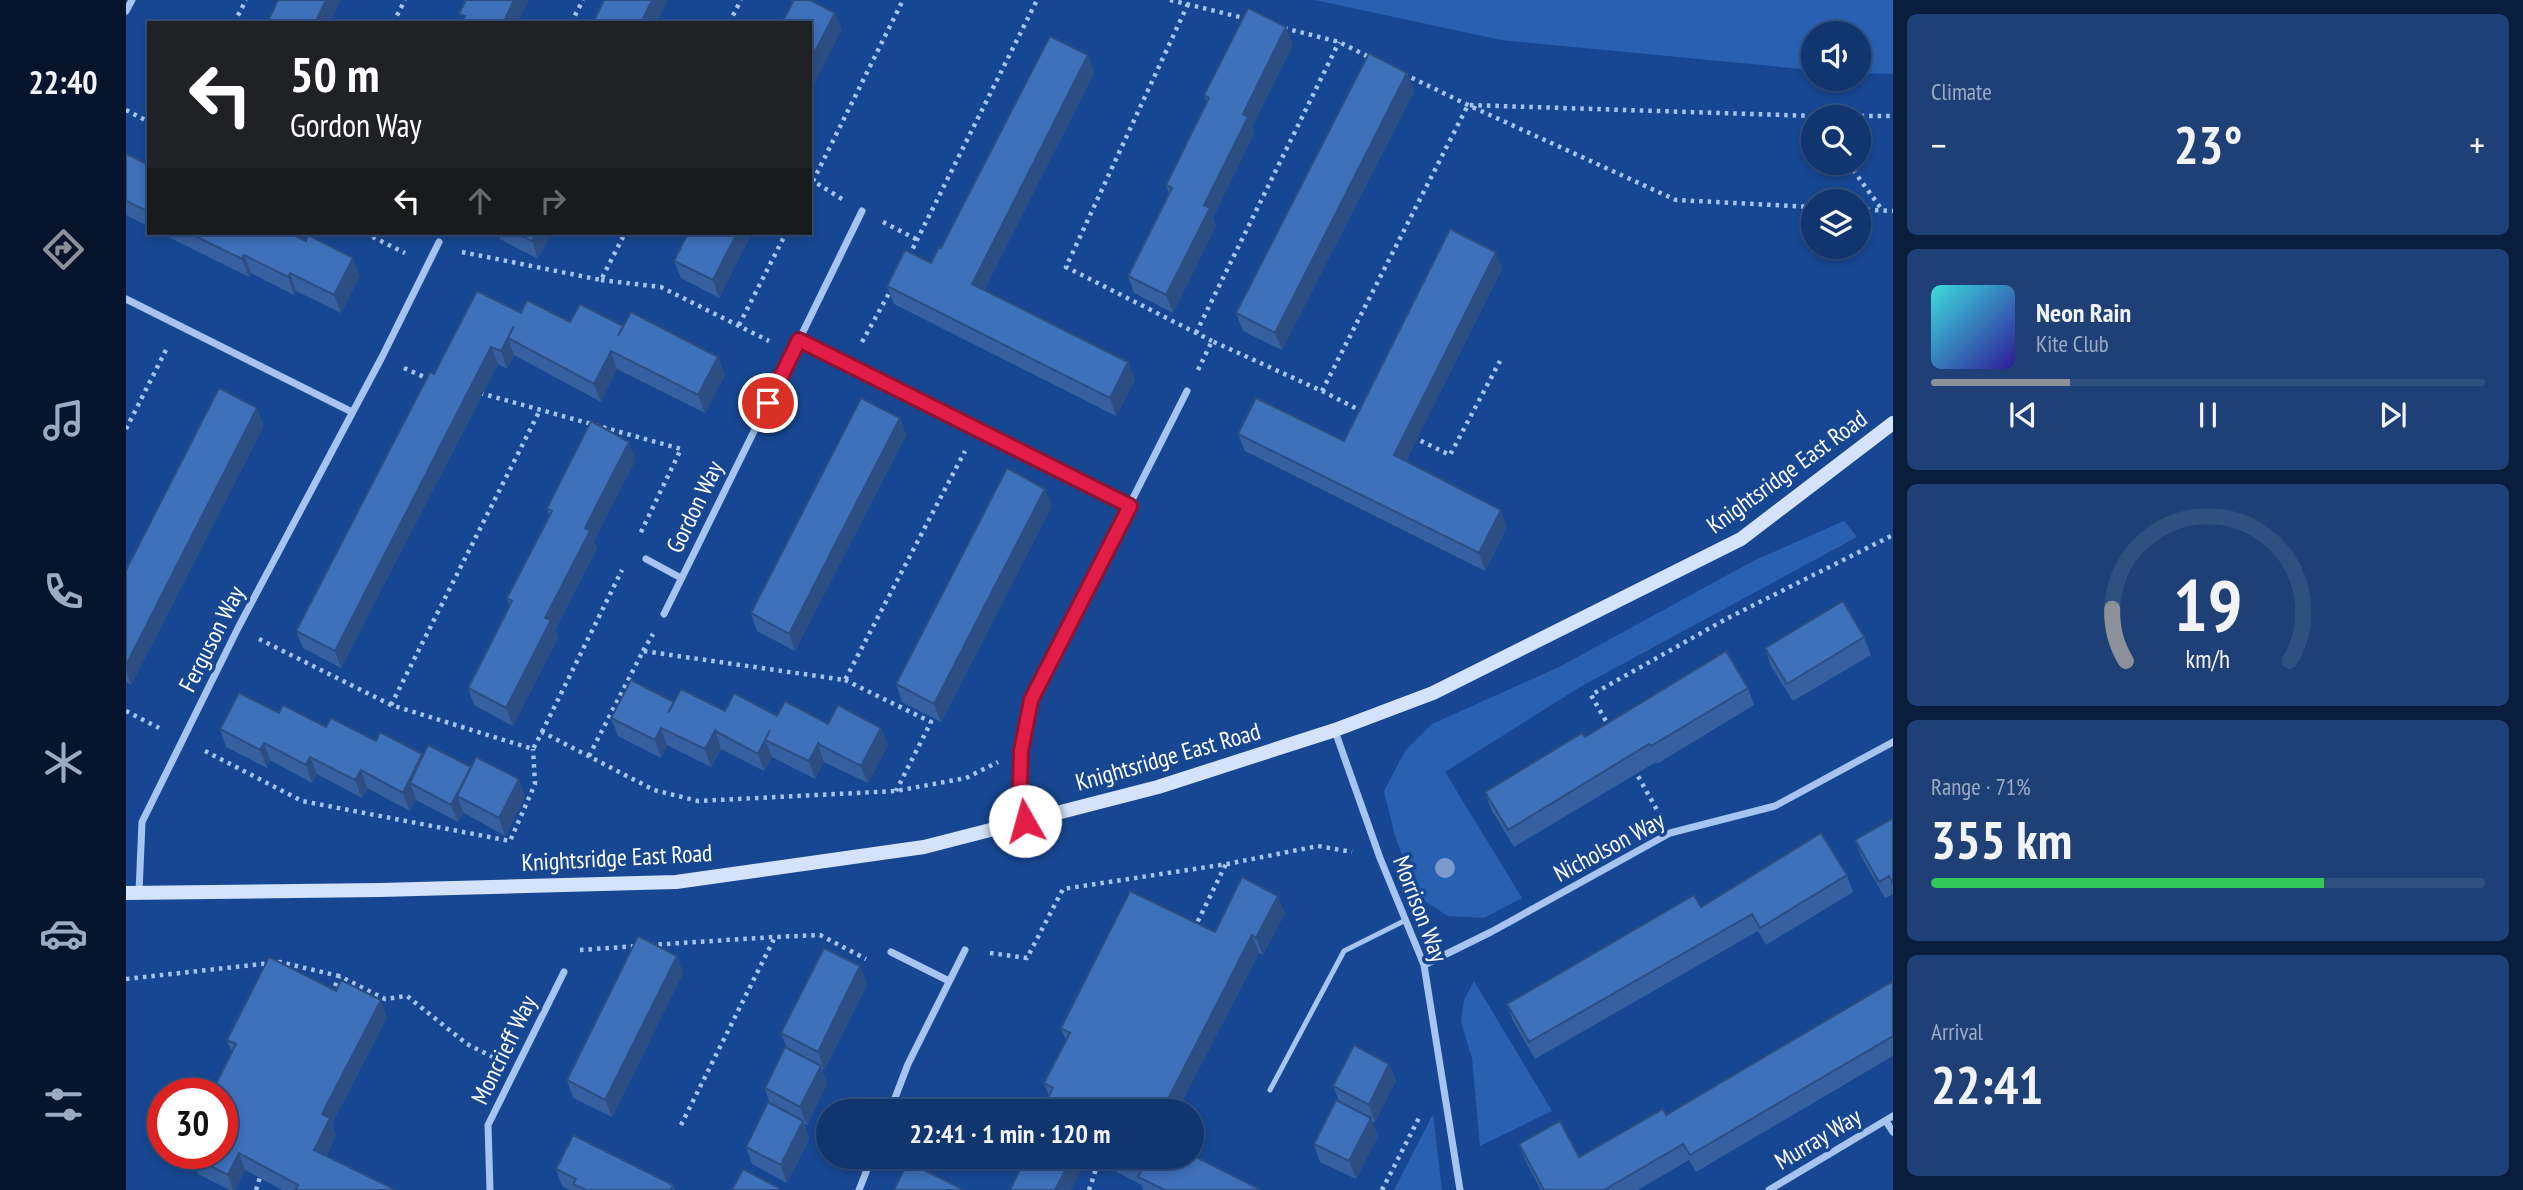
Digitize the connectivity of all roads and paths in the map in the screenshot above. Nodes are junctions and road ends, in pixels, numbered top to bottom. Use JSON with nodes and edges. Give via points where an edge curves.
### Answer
{"nodes":[{"id":1,"x":132,"y":0,"type":"edge"},
{"id":2,"x":246,"y":0,"type":"edge"},
{"id":3,"x":405,"y":0,"type":"edge"},
{"id":4,"x":583,"y":0,"type":"edge"},
{"id":5,"x":741,"y":0,"type":"edge"},
{"id":6,"x":904,"y":0,"type":"edge"},
{"id":7,"x":1037,"y":0,"type":"edge"},
{"id":8,"x":1170,"y":0,"type":"edge"},
{"id":9,"x":1188,"y":4,"type":"junction"},
{"id":10,"x":126,"y":11,"type":"edge"},
{"id":11,"x":1251,"y":20,"type":"edge"},
{"id":12,"x":235,"y":21,"type":"edge"},
{"id":13,"x":394,"y":21,"type":"edge"},
{"id":14,"x":572,"y":21,"type":"edge"},
{"id":15,"x":730,"y":21,"type":"edge"},
{"id":16,"x":1276,"y":26,"type":"edge"},
{"id":17,"x":1339,"y":42,"type":"junction"},
{"id":18,"x":1374,"y":59,"type":"edge"},
{"id":19,"x":1398,"y":71,"type":"edge"},
{"id":20,"x":1468,"y":105,"type":"junction"},
{"id":21,"x":126,"y":110,"type":"edge"},
{"id":22,"x":1801,"y":116,"type":"edge"},
{"id":23,"x":1871,"y":116,"type":"edge"},
{"id":24,"x":1893,"y":116,"type":"edge"},
{"id":25,"x":147,"y":121,"type":"edge"},
{"id":26,"x":1858,"y":175,"type":"edge"},
{"id":27,"x":812,"y":181,"type":"edge"},
{"id":28,"x":812,"y":184,"type":"edge"},
{"id":29,"x":1801,"y":206,"type":"edge"},
{"id":30,"x":1871,"y":210,"type":"edge"},
{"id":31,"x":862,"y":211,"type":"junction"},
{"id":32,"x":1883,"y":211,"type":"junction"},
{"id":33,"x":1893,"y":211,"type":"edge"},
{"id":34,"x":369,"y":235,"type":"edge"},
{"id":35,"x":624,"y":235,"type":"edge"},
{"id":36,"x":785,"y":235,"type":"edge"},
{"id":37,"x":918,"y":240,"type":"junction"},
{"id":38,"x":439,"y":243,"type":"dead end"},
{"id":39,"x":458,"y":251,"type":"dead end"},
{"id":40,"x":906,"y":263,"type":"edge"},
{"id":41,"x":428,"y":265,"type":"junction"},
{"id":42,"x":601,"y":280,"type":"junction"},
{"id":43,"x":893,"y":285,"type":"edge"},
{"id":44,"x":126,"y":299,"type":"edge"},
{"id":45,"x":178,"y":325,"type":"junction"},
{"id":46,"x":739,"y":326,"type":"junction"},
{"id":47,"x":1196,"y":333,"type":"junction"},
{"id":48,"x":799,"y":340,"type":"junction"},
{"id":49,"x":1212,"y":341,"type":"junction"},
{"id":50,"x":793,"y":353,"type":"junction"},
{"id":51,"x":382,"y":357,"type":"junction"},
{"id":52,"x":1500,"y":361,"type":"dead end"},
{"id":53,"x":850,"y":365,"type":"junction"},
{"id":54,"x":435,"y":381,"type":"edge"},
{"id":55,"x":1187,"y":391,"type":"joint"},
{"id":56,"x":1322,"y":391,"type":"junction"},
{"id":57,"x":475,"y":392,"type":"edge"},
{"id":58,"x":540,"y":410,"type":"junction"},
{"id":59,"x":352,"y":412,"type":"junction"},
{"id":60,"x":1368,"y":415,"type":"edge"},
{"id":61,"x":1893,"y":424,"type":"edge"},
{"id":62,"x":126,"y":429,"type":"edge"},
{"id":63,"x":977,"y":429,"type":"junction"},
{"id":64,"x":1403,"y":432,"type":"edge"},
{"id":65,"x":1130,"y":506,"type":"junction"},
{"id":66,"x":1893,"y":535,"type":"edge"},
{"id":67,"x":637,"y":539,"type":"dead end"},
{"id":68,"x":646,"y":559,"type":"dead end"},
{"id":69,"x":625,"y":562,"type":"dead end"},
{"id":70,"x":681,"y":578,"type":"junction"},
{"id":71,"x":664,"y":614,"type":"dead end"},
{"id":72,"x":238,"y":628,"type":"junction"},
{"id":73,"x":845,"y":680,"type":"junction"},
{"id":74,"x":391,"y":705,"type":"junction"},
{"id":75,"x":126,"y":710,"type":"edge"},
{"id":76,"x":1335,"y":730,"type":"junction"},
{"id":77,"x":1611,"y":730,"type":"edge"},
{"id":78,"x":542,"y":732,"type":"junction"},
{"id":79,"x":183,"y":740,"type":"junction"},
{"id":80,"x":1893,"y":743,"type":"edge"},
{"id":81,"x":533,"y":749,"type":"junction"},
{"id":82,"x":1021,"y":751,"type":"junction"},
{"id":83,"x":589,"y":756,"type":"junction"},
{"id":84,"x":1630,"y":764,"type":"edge"},
{"id":85,"x":896,"y":791,"type":"junction"},
{"id":86,"x":1025,"y":821,"type":"junction"},
{"id":87,"x":1670,"y":833,"type":"junction"},
{"id":88,"x":1380,"y":858,"type":"junction"},
{"id":89,"x":1227,"y":864,"type":"junction"},
{"id":90,"x":133,"y":892,"type":"edge"},
{"id":91,"x":1406,"y":920,"type":"junction"},
{"id":92,"x":775,"y":937,"type":"junction"},
{"id":93,"x":1190,"y":937,"type":"edge"},
{"id":94,"x":965,"y":950,"type":"joint"},
{"id":95,"x":891,"y":952,"type":"joint"},
{"id":96,"x":1424,"y":965,"type":"junction"},
{"id":97,"x":564,"y":972,"type":"joint"},
{"id":98,"x":339,"y":976,"type":"junction"},
{"id":99,"x":126,"y":979,"type":"edge"},
{"id":100,"x":949,"y":981,"type":"junction"},
{"id":101,"x":329,"y":1000,"type":"edge"},
{"id":102,"x":517,"y":1068,"type":"junction"},
{"id":103,"x":1270,"y":1090,"type":"dead end"},
{"id":104,"x":1445,"y":1094,"type":"junction"},
{"id":105,"x":895,"y":1099,"type":"edge"},
{"id":106,"x":1889,"y":1118,"type":"edge"},
{"id":107,"x":681,"y":1125,"type":"dead end"},
{"id":108,"x":1893,"y":1132,"type":"edge"},
{"id":109,"x":264,"y":1166,"type":"edge"},
{"id":110,"x":867,"y":1169,"type":"edge"},
{"id":111,"x":1096,"y":1169,"type":"edge"},
{"id":112,"x":256,"y":1190,"type":"edge"},
{"id":113,"x":491,"y":1190,"type":"edge"},
{"id":114,"x":859,"y":1190,"type":"edge"},
{"id":115,"x":1089,"y":1190,"type":"edge"},
{"id":116,"x":1382,"y":1190,"type":"edge"},
{"id":117,"x":1460,"y":1190,"type":"edge"},
{"id":118,"x":1769,"y":1190,"type":"edge"}],
"edges":[{"from":1,"to":10,"type":"street"},
{"from":2,"to":12,"type":"path"},
{"from":3,"to":13,"type":"path"},
{"from":4,"to":14,"type":"path"},
{"from":5,"to":15,"type":"path"},
{"from":6,"to":27,"type":"path"},
{"from":7,"to":37,"type":"path"},
{"from":8,"to":9,"type":"path"},
{"from":9,"to":11,"type":"path"},
{"from":9,"to":47,"type":"path","via":[[1066,267]]},
{"from":16,"to":17,"type":"path"},
{"from":17,"to":18,"type":"path"},
{"from":17,"to":47,"type":"path"},
{"from":19,"to":20,"type":"path"},
{"from":20,"to":22,"type":"path"},
{"from":20,"to":29,"type":"path","via":[[1676,200]]},
{"from":20,"to":56,"type":"path"},
{"from":21,"to":25,"type":"path"},
{"from":23,"to":24,"type":"path"},
{"from":26,"to":32,"type":"path"},
{"from":28,"to":31,"type":"path"},
{"from":30,"to":32,"type":"path"},
{"from":31,"to":37,"type":"path"},
{"from":31,"to":48,"type":"street","name":"Gordon Way"},
{"from":32,"to":33,"type":"path"},
{"from":34,"to":41,"type":"path"},
{"from":35,"to":42,"type":"path"},
{"from":36,"to":46,"type":"path"},
{"from":37,"to":40,"type":"path"},
{"from":38,"to":41,"type":"street","name":"Ferguson Way"},
{"from":39,"to":42,"type":"path"},
{"from":41,"to":51,"type":"street","name":"Ferguson Way"},
{"from":42,"to":46,"type":"path","via":[[661,287]]},
{"from":43,"to":53,"type":"path"},
{"from":44,"to":45,"type":"street"},
{"from":45,"to":59,"type":"street"},
{"from":45,"to":62,"type":"path"},
{"from":46,"to":50,"type":"path"},
{"from":47,"to":49,"type":"path"},
{"from":48,"to":50,"type":"street","name":"Gordon Way"},
{"from":48,"to":53,"type":"street"},
{"from":49,"to":55,"type":"path"},
{"from":49,"to":56,"type":"path"},
{"from":50,"to":70,"type":"street","name":"Gordon Way"},
{"from":51,"to":54,"type":"path"},
{"from":51,"to":59,"type":"street","name":"Ferguson Way"},
{"from":52,"to":64,"type":"path","via":[[1450,455]]},
{"from":53,"to":63,"type":"street"},
{"from":55,"to":65,"type":"street"},
{"from":56,"to":60,"type":"path"},
{"from":57,"to":58,"type":"path"},
{"from":58,"to":67,"type":"path","via":[[681,449]]},
{"from":58,"to":74,"type":"path"},
{"from":59,"to":72,"type":"street","name":"Ferguson Way"},
{"from":61,"to":76,"type":"street","name":"Knightsridge East Road","via":[[1741,538],[1433,693]]},
{"from":63,"to":65,"type":"street"},
{"from":63,"to":73,"type":"path"},
{"from":65,"to":82,"type":"street","via":[[1031,700]]},
{"from":66,"to":77,"type":"path","via":[[1726,619],[1591,695]]},
{"from":68,"to":70,"type":"street","name":"Gordon Way"},
{"from":69,"to":78,"type":"path"},
{"from":70,"to":71,"type":"street","name":"Gordon Way"},
{"from":72,"to":74,"type":"path"},
{"from":72,"to":79,"type":"street","name":"Ferguson Way"},
{"from":73,"to":83,"type":"path","via":[[643,651]]},
{"from":73,"to":85,"type":"path","via":[[931,722]]},
{"from":74,"to":81,"type":"path"},
{"from":75,"to":79,"type":"path"},
{"from":76,"to":86,"type":"street","name":"Knightsridge East Road","via":[[1158,786]]},
{"from":76,"to":88,"type":"street","name":"Morrison Way"},
{"from":78,"to":81,"type":"path"},
{"from":78,"to":83,"type":"path"},
{"from":79,"to":81,"type":"path","via":[[302,801],[510,841],[535,784]]},
{"from":79,"to":90,"type":"street","name":"Ferguson Way","via":[[142,822]]},
{"from":80,"to":87,"type":"street","name":"Nicholson Way","via":[[1775,806]]},
{"from":82,"to":85,"type":"path","via":[[966,778]]},
{"from":82,"to":86,"type":"street"},
{"from":83,"to":85,"type":"path","via":[[654,790],[698,801]]},
{"from":84,"to":87,"type":"path"},
{"from":86,"to":90,"type":"street","name":"Knightsridge East Road","via":[[924,847],[676,882]]},
{"from":87,"to":96,"type":"street","name":"Nicholson Way"},
{"from":88,"to":89,"type":"path","via":[[1318,846]]},
{"from":88,"to":91,"type":"street","name":"Morrison Way"},
{"from":89,"to":93,"type":"path"},
{"from":89,"to":94,"type":"path","via":[[1063,889],[1027,958]]},
{"from":91,"to":96,"type":"street","name":"Morrison Way"},
{"from":91,"to":103,"type":"lane","via":[[1344,951]]},
{"from":92,"to":95,"type":"path","via":[[820,936],[878,965]]},
{"from":92,"to":97,"type":"path","via":[[576,950]]},
{"from":92,"to":107,"type":"path"},
{"from":94,"to":100,"type":"street"},
{"from":95,"to":100,"type":"street"},
{"from":96,"to":104,"type":"street","name":"Morrison Way"},
{"from":97,"to":102,"type":"street","name":"Moncrieff Way"},
{"from":98,"to":99,"type":"path","via":[[280,962]]},
{"from":98,"to":101,"type":"path"},
{"from":98,"to":102,"type":"path","via":[[385,999],[407,996],[467,1044]]},
{"from":100,"to":105,"type":"street"},
{"from":102,"to":113,"type":"street","name":"Moncrieff Way","via":[[488,1125]]},
{"from":104,"to":116,"type":"path","via":[[1428,1100]]},
{"from":104,"to":117,"type":"street","name":"Morrison Way"},
{"from":106,"to":108,"type":"street","name":"Murray Way"},
{"from":106,"to":118,"type":"street","name":"Murray Way"},
{"from":109,"to":112,"type":"path"},
{"from":110,"to":114,"type":"street"},
{"from":111,"to":115,"type":"path"}]}
